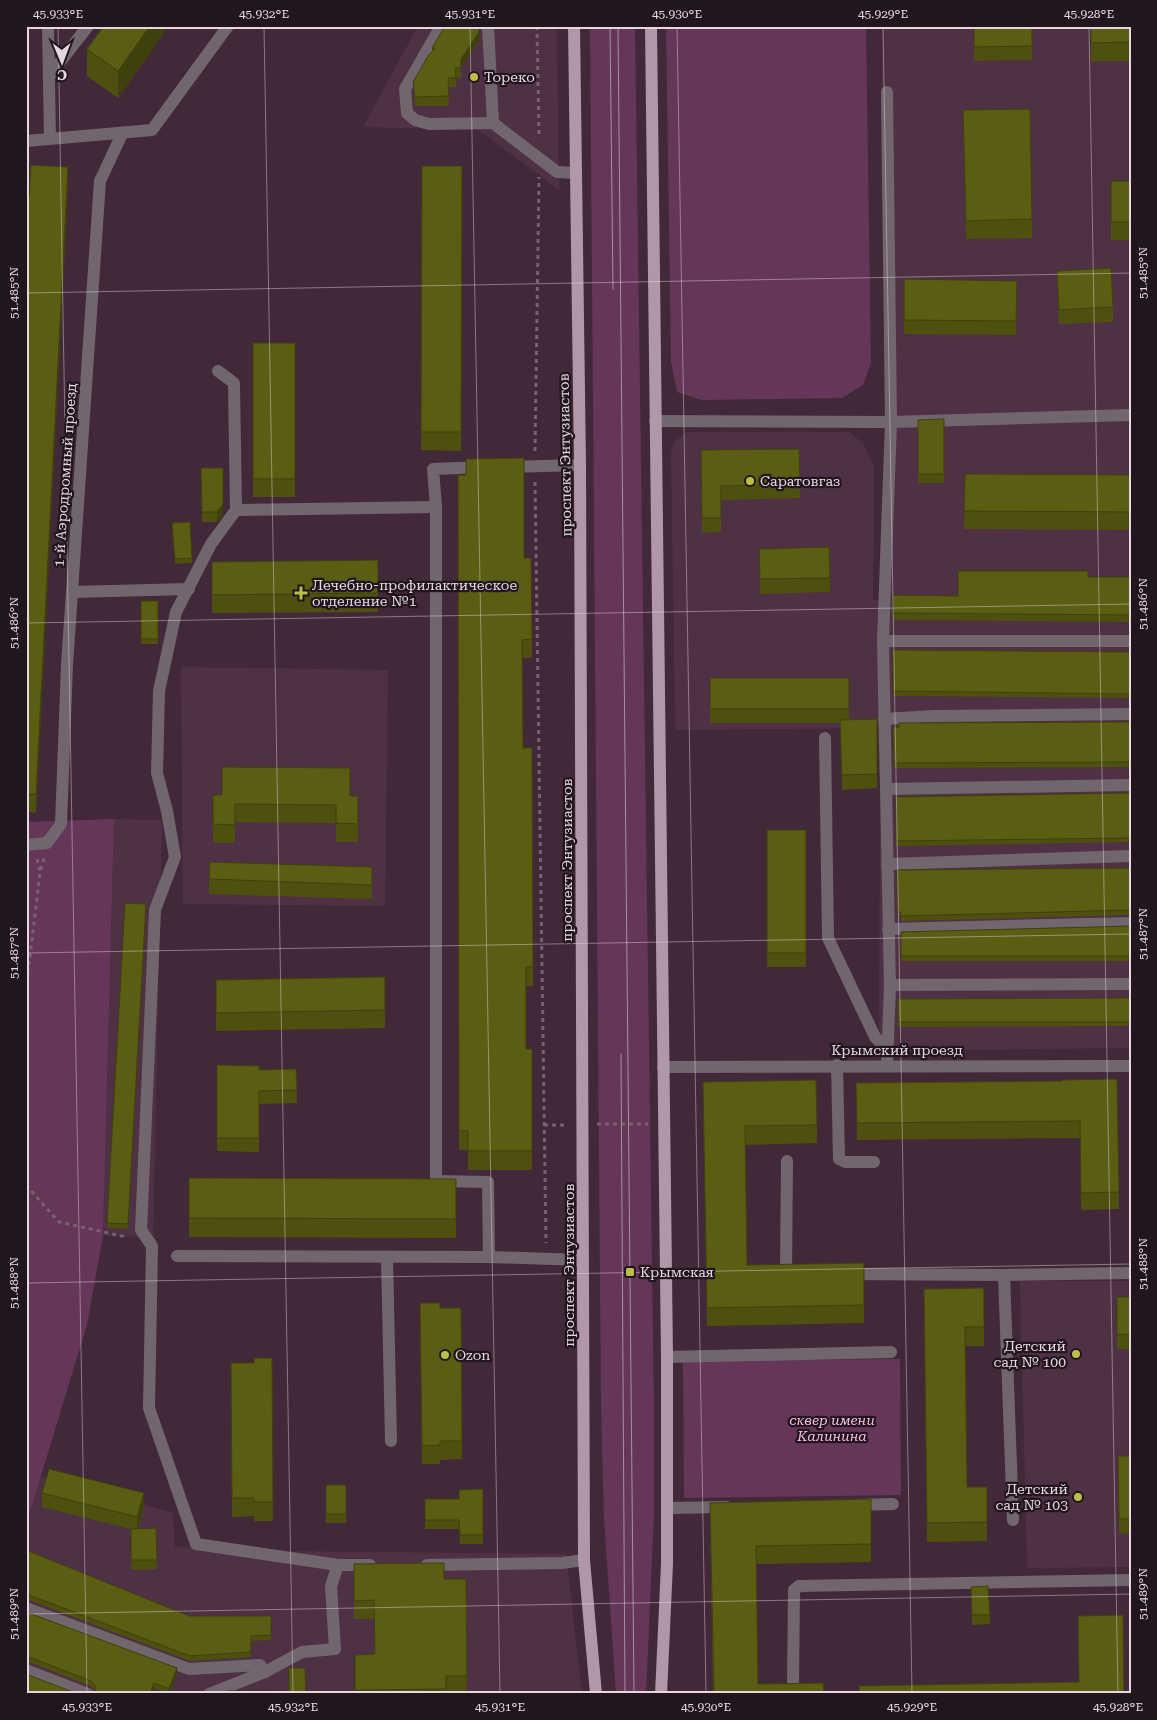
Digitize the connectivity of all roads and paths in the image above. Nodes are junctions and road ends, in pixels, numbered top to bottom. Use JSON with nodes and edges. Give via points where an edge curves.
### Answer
{"nodes":[{"id":1,"x":48,"y":26,"type":"edge"},
{"id":2,"x":88,"y":26,"type":"edge"},
{"id":3,"x":228,"y":26,"type":"edge"},
{"id":4,"x":442,"y":26,"type":"edge"},
{"id":5,"x":488,"y":26,"type":"edge"},
{"id":6,"x":537,"y":26,"type":"edge"},
{"id":7,"x":574,"y":26,"type":"edge"},
{"id":8,"x":651,"y":26,"type":"edge"},
{"id":9,"x":49,"y":76,"type":"junction"},
{"id":10,"x":888,"y":92,"type":"dead end"},
{"id":11,"x":493,"y":123,"type":"junction"},
{"id":12,"x":122,"y":134,"type":"junction"},
{"id":13,"x":50,"y":139,"type":"junction"},
{"id":14,"x":26,"y":141,"type":"edge"},
{"id":15,"x":539,"y":158,"type":"junction"},
{"id":16,"x":576,"y":173,"type":"junction"},
{"id":17,"x":218,"y":371,"type":"dead end"},
{"id":18,"x":1131,"y":414,"type":"edge"},
{"id":19,"x":655,"y":421,"type":"junction"},
{"id":20,"x":890,"y":422,"type":"junction"},
{"id":21,"x":580,"y":465,"type":"junction"},
{"id":22,"x":535,"y":466,"type":"junction"},
{"id":23,"x":436,"y":508,"type":"junction"},
{"id":24,"x":236,"y":510,"type":"junction"},
{"id":25,"x":189,"y":589,"type":"junction"},
{"id":26,"x":72,"y":592,"type":"junction"},
{"id":27,"x":883,"y":641,"type":"junction"},
{"id":28,"x":1131,"y":642,"type":"edge"},
{"id":29,"x":1131,"y":714,"type":"edge"},
{"id":30,"x":884,"y":719,"type":"junction"},
{"id":31,"x":825,"y":738,"type":"dead end"},
{"id":32,"x":1131,"y":785,"type":"edge"},
{"id":33,"x":886,"y":789,"type":"junction"},
{"id":34,"x":47,"y":843,"type":"junction"},
{"id":35,"x":26,"y":845,"type":"edge"},
{"id":36,"x":1131,"y":856,"type":"edge"},
{"id":37,"x":887,"y":864,"type":"junction"},
{"id":38,"x":1131,"y":923,"type":"edge"},
{"id":39,"x":888,"y":928,"type":"junction"},
{"id":40,"x":1131,"y":984,"type":"edge"},
{"id":41,"x":890,"y":985,"type":"junction"},
{"id":42,"x":26,"y":989,"type":"edge"},
{"id":43,"x":887,"y":1050,"type":"junction"},
{"id":44,"x":837,"y":1065,"type":"junction"},
{"id":45,"x":664,"y":1066,"type":"junction"},
{"id":46,"x":886,"y":1066,"type":"junction"},
{"id":47,"x":1131,"y":1066,"type":"edge"},
{"id":48,"x":584,"y":1124,"type":"junction"},
{"id":49,"x":664,"y":1124,"type":"junction"},
{"id":50,"x":544,"y":1125,"type":"junction"},
{"id":51,"x":787,"y":1160,"type":"dead end"},
{"id":52,"x":874,"y":1162,"type":"dead end"},
{"id":53,"x":26,"y":1185,"type":"edge"},
{"id":54,"x":149,"y":1242,"type":"junction"},
{"id":55,"x":177,"y":1256,"type":"dead end"},
{"id":56,"x":387,"y":1257,"type":"junction"},
{"id":57,"x":489,"y":1257,"type":"junction"},
{"id":58,"x":546,"y":1259,"type":"junction"},
{"id":59,"x":583,"y":1260,"type":"junction"},
{"id":60,"x":806,"y":1273,"type":"edge"},
{"id":61,"x":1131,"y":1273,"type":"edge"},
{"id":62,"x":836,"y":1274,"type":"edge"},
{"id":63,"x":1004,"y":1275,"type":"junction"},
{"id":64,"x":891,"y":1352,"type":"dead end"},
{"id":65,"x":667,"y":1358,"type":"junction"},
{"id":66,"x":391,"y":1440,"type":"dead end"},
{"id":67,"x":893,"y":1504,"type":"dead end"},
{"id":68,"x":844,"y":1505,"type":"edge"},
{"id":69,"x":736,"y":1507,"type":"edge"},
{"id":70,"x":667,"y":1508,"type":"junction"},
{"id":71,"x":1013,"y":1520,"type":"dead end"},
{"id":72,"x":584,"y":1560,"type":"junction"},
{"id":73,"x":338,"y":1565,"type":"junction"},
{"id":74,"x":387,"y":1565,"type":"edge"},
{"id":75,"x":416,"y":1565,"type":"edge"},
{"id":76,"x":1131,"y":1580,"type":"edge"},
{"id":77,"x":26,"y":1608,"type":"edge"},
{"id":78,"x":26,"y":1670,"type":"edge"},
{"id":79,"x":265,"y":1672,"type":"junction"},
{"id":80,"x":88,"y":1694,"type":"edge"},
{"id":81,"x":209,"y":1694,"type":"edge"},
{"id":82,"x":596,"y":1694,"type":"edge"},
{"id":83,"x":661,"y":1694,"type":"edge"},
{"id":84,"x":814,"y":1694,"type":"edge"}],
"edges":[{"from":1,"to":9,"type":"street"},
{"from":2,"to":9,"type":"street"},
{"from":3,"to":12,"type":"street","via":[[152,130]]},
{"from":4,"to":11,"type":"street","via":[[405,88],[407,113],[415,120],[429,124]]},
{"from":5,"to":11,"type":"street"},
{"from":6,"to":15,"type":"path"},
{"from":7,"to":16,"type":"main road","name":"проспект Энтузиастов"},
{"from":8,"to":19,"type":"main road"},
{"from":9,"to":13,"type":"street"},
{"from":10,"to":20,"type":"street"},
{"from":11,"to":15,"type":"street"},
{"from":12,"to":13,"type":"street"},
{"from":12,"to":26,"type":"street","name":"1-й Аэродромный проезд","via":[[100,181]]},
{"from":13,"to":14,"type":"street"},
{"from":15,"to":16,"type":"street","via":[[557,172]]},
{"from":15,"to":22,"type":"path"},
{"from":16,"to":21,"type":"main road","name":"проспект Энтузиастов"},
{"from":17,"to":24,"type":"street","via":[[234,382]]},
{"from":18,"to":20,"type":"street"},
{"from":19,"to":20,"type":"street"},
{"from":19,"to":45,"type":"main road"},
{"from":20,"to":27,"type":"street"},
{"from":21,"to":22,"type":"street"},
{"from":21,"to":48,"type":"main road","name":"проспект Энтузиастов"},
{"from":22,"to":23,"type":"street","via":[[433,468]]},
{"from":22,"to":50,"type":"path"},
{"from":23,"to":24,"type":"street"},
{"from":23,"to":57,"type":"street","via":[[436,1181],[488,1182]]},
{"from":24,"to":25,"type":"street","via":[[211,544]]},
{"from":25,"to":26,"type":"street"},
{"from":25,"to":54,"type":"street","via":[[176,612],[158,691],[157,773],[175,858],[154,910],[141,1230]]},
{"from":26,"to":34,"type":"street","name":"1-й Аэродромный проезд","via":[[61,824]]},
{"from":27,"to":28,"type":"street"},
{"from":27,"to":30,"type":"street"},
{"from":29,"to":30,"type":"street"},
{"from":30,"to":33,"type":"street"},
{"from":31,"to":43,"type":"street","via":[[828,938],[875,1037]]},
{"from":32,"to":33,"type":"street"},
{"from":33,"to":37,"type":"street"},
{"from":34,"to":35,"type":"street"},
{"from":34,"to":42,"type":"path","via":[[40,873]]},
{"from":36,"to":37,"type":"street"},
{"from":37,"to":39,"type":"street"},
{"from":38,"to":39,"type":"street"},
{"from":39,"to":41,"type":"street"},
{"from":40,"to":41,"type":"street"},
{"from":41,"to":43,"type":"street"},
{"from":43,"to":46,"type":"street"},
{"from":44,"to":45,"type":"street","name":"Крымский проезд"},
{"from":44,"to":46,"type":"street","name":"Крымский проезд"},
{"from":44,"to":52,"type":"street","via":[[840,1159],[845,1162]]},
{"from":45,"to":49,"type":"main road"},
{"from":46,"to":47,"type":"street","name":"Крымский проезд"},
{"from":48,"to":49,"type":"path"},
{"from":48,"to":50,"type":"path"},
{"from":48,"to":59,"type":"main road","name":"проспект Энтузиастов"},
{"from":49,"to":65,"type":"main road"},
{"from":50,"to":58,"type":"path"},
{"from":51,"to":60,"type":"street","via":[[786,1273]]},
{"from":53,"to":54,"type":"path","via":[[59,1222]]},
{"from":54,"to":73,"type":"street","via":[[152,1246],[149,1408],[196,1544]]},
{"from":55,"to":56,"type":"street"},
{"from":56,"to":57,"type":"street"},
{"from":56,"to":66,"type":"street"},
{"from":57,"to":58,"type":"street"},
{"from":58,"to":59,"type":"street"},
{"from":59,"to":72,"type":"main road","name":"проспект Энтузиастов"},
{"from":61,"to":63,"type":"street"},
{"from":62,"to":63,"type":"street"},
{"from":63,"to":71,"type":"street"},
{"from":64,"to":65,"type":"street"},
{"from":65,"to":70,"type":"main road"},
{"from":67,"to":68,"type":"street"},
{"from":69,"to":70,"type":"street"},
{"from":70,"to":83,"type":"main road"},
{"from":72,"to":75,"type":"street"},
{"from":72,"to":82,"type":"main road","name":"проспект Энтузиастов"},
{"from":73,"to":74,"type":"street"},
{"from":73,"to":79,"type":"street","via":[[331,1586],[335,1649],[302,1652]]},
{"from":76,"to":84,"type":"street","via":[[799,1586],[794,1590],[793,1687],[798,1692]]},
{"from":77,"to":79,"type":"street","via":[[189,1669],[260,1665]]},
{"from":78,"to":80,"type":"street"},
{"from":79,"to":81,"type":"street"}]}
